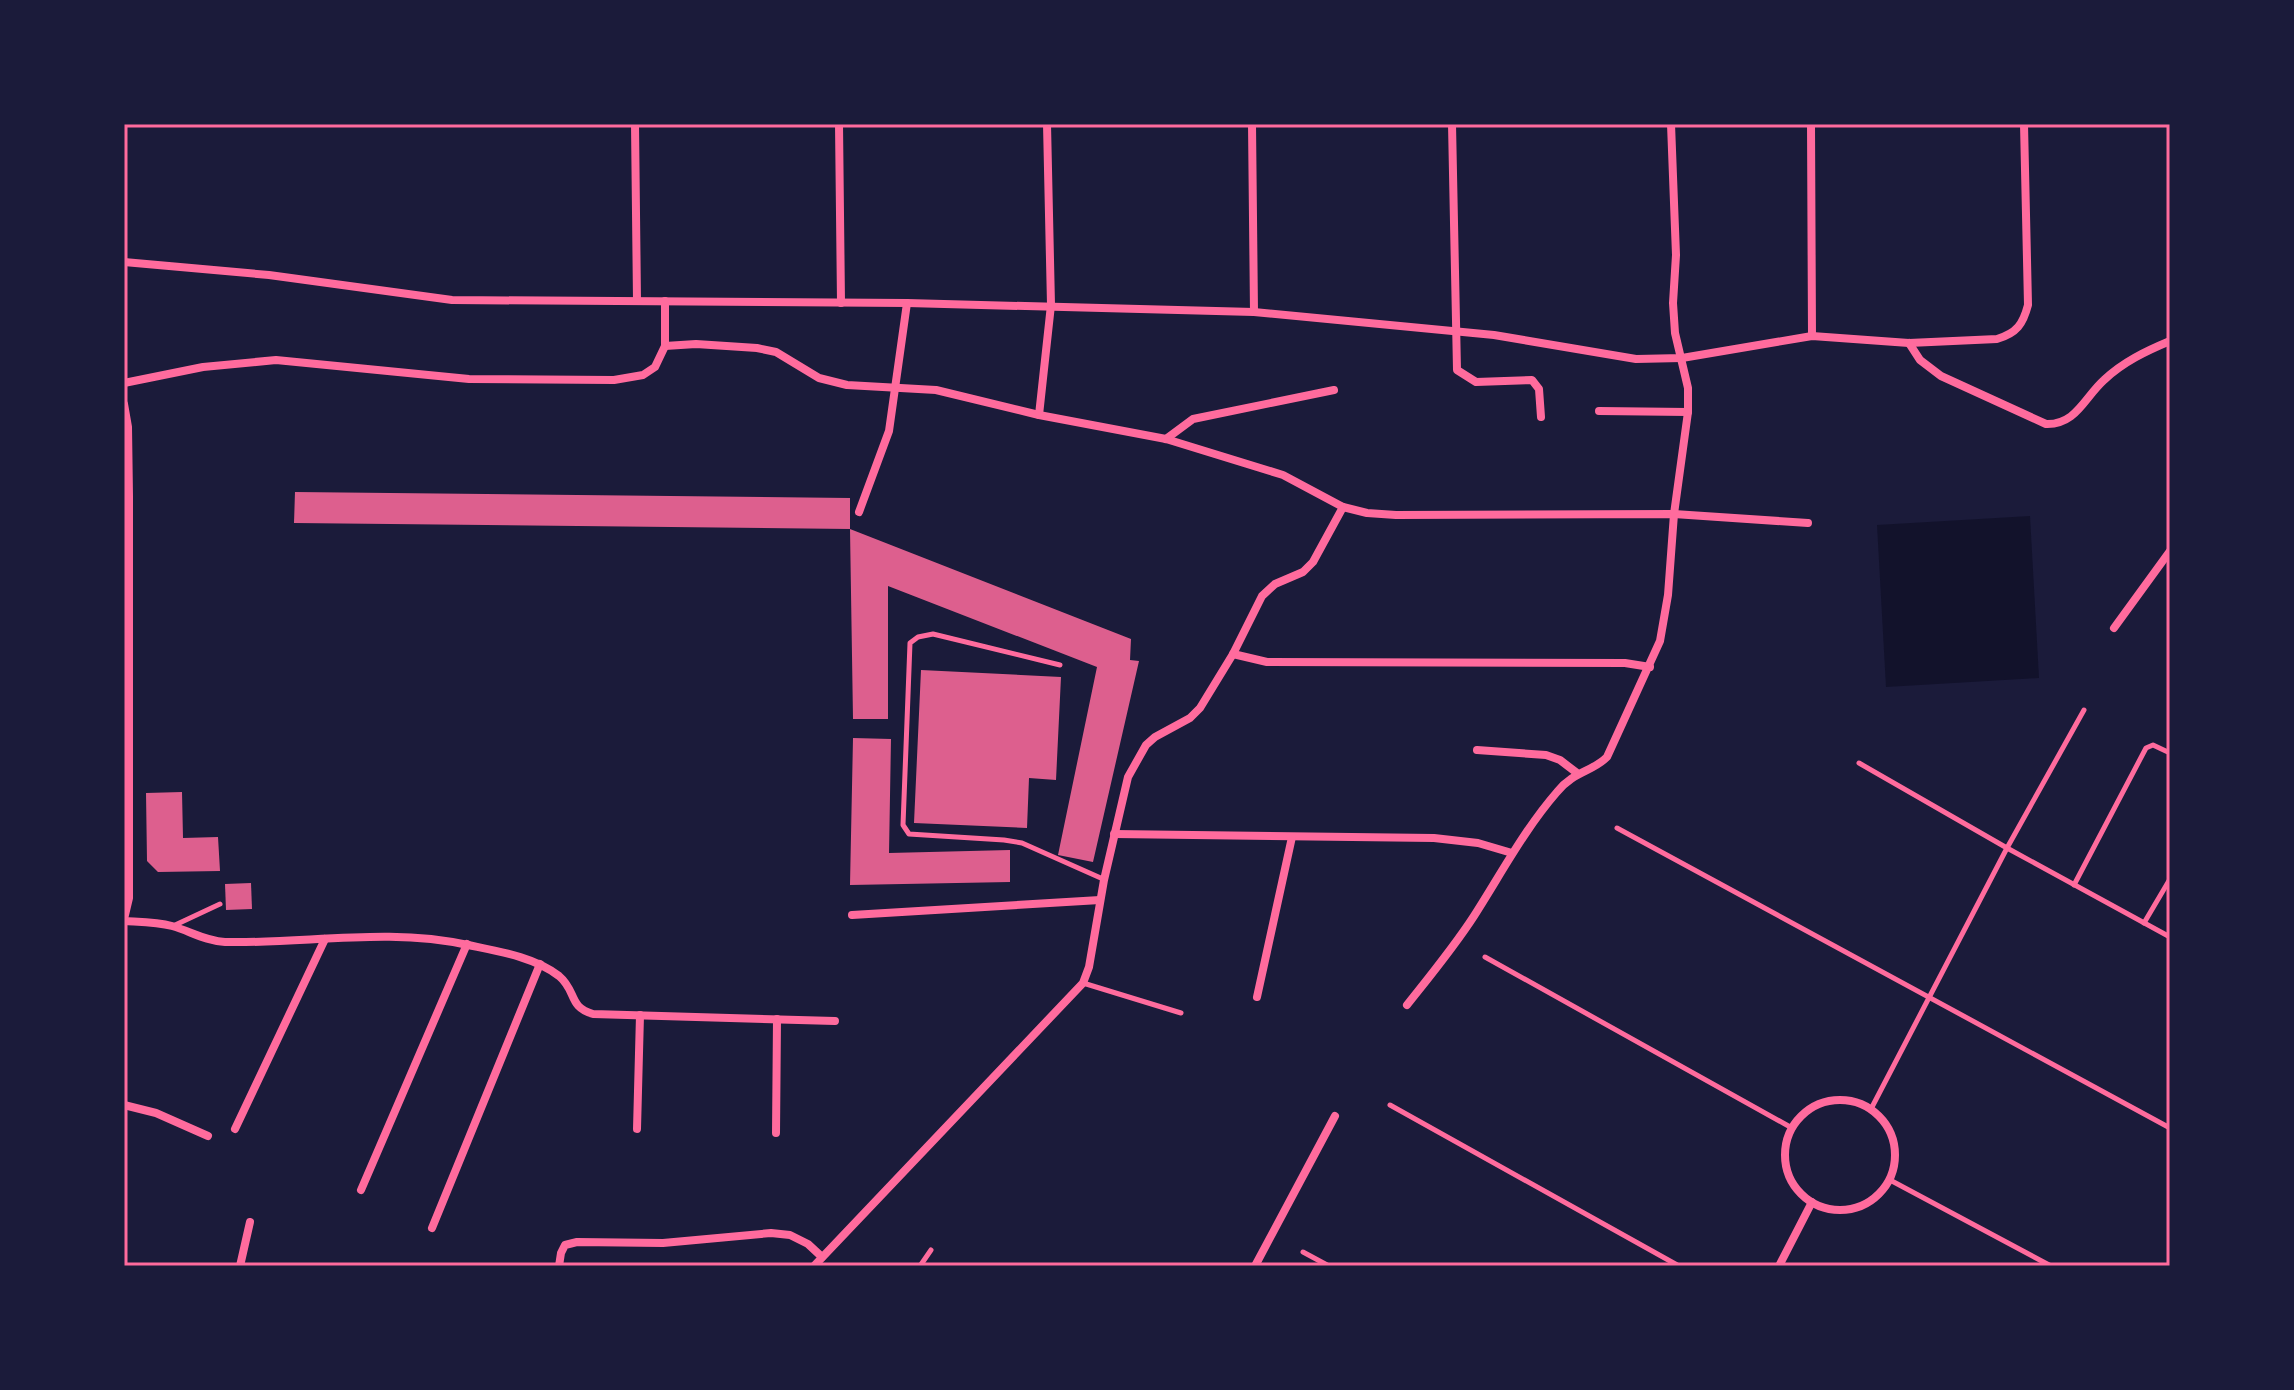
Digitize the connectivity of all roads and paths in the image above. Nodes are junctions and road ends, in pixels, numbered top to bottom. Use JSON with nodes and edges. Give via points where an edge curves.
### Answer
{"nodes":[{"id":1,"x":635,"y":124,"type":"edge"},
{"id":2,"x":839,"y":124,"type":"edge"},
{"id":3,"x":1047,"y":124,"type":"edge"},
{"id":4,"x":1252,"y":124,"type":"edge"},
{"id":5,"x":1452,"y":124,"type":"edge"},
{"id":6,"x":1671,"y":124,"type":"edge"},
{"id":7,"x":1811,"y":124,"type":"edge"},
{"id":8,"x":2024,"y":124,"type":"edge"},
{"id":9,"x":124,"y":262,"type":"edge"},
{"id":10,"x":637,"y":301,"type":"junction"},
{"id":11,"x":665,"y":301,"type":"junction"},
{"id":12,"x":841,"y":303,"type":"junction"},
{"id":13,"x":907,"y":303,"type":"junction"},
{"id":14,"x":1051,"y":305,"type":"junction"},
{"id":15,"x":1254,"y":312,"type":"junction"},
{"id":16,"x":1455,"y":332,"type":"junction"},
{"id":17,"x":1812,"y":336,"type":"junction"},
{"id":18,"x":2170,"y":341,"type":"edge"},
{"id":19,"x":1909,"y":343,"type":"junction"},
{"id":20,"x":665,"y":346,"type":"junction"},
{"id":21,"x":1682,"y":358,"type":"junction"},
{"id":22,"x":124,"y":383,"type":"edge"},
{"id":23,"x":896,"y":387,"type":"junction"},
{"id":24,"x":1334,"y":390,"type":"dead end"},
{"id":25,"x":124,"y":404,"type":"edge"},
{"id":26,"x":1599,"y":411,"type":"dead end"},
{"id":27,"x":1688,"y":412,"type":"junction"},
{"id":28,"x":1039,"y":415,"type":"junction"},
{"id":29,"x":1541,"y":417,"type":"dead end"},
{"id":30,"x":1166,"y":439,"type":"junction"},
{"id":31,"x":1343,"y":507,"type":"junction"},
{"id":32,"x":859,"y":512,"type":"dead end"},
{"id":33,"x":1674,"y":514,"type":"junction"},
{"id":34,"x":1808,"y":523,"type":"dead end"},
{"id":35,"x":2170,"y":551,"type":"edge"},
{"id":36,"x":2114,"y":628,"type":"dead end"},
{"id":37,"x":1233,"y":654,"type":"junction"},
{"id":38,"x":1060,"y":665,"type":"dead end"},
{"id":39,"x":1650,"y":667,"type":"junction"},
{"id":40,"x":2084,"y":710,"type":"dead end"},
{"id":41,"x":1477,"y":750,"type":"dead end"},
{"id":42,"x":2170,"y":753,"type":"edge"},
{"id":43,"x":1859,"y":763,"type":"dead end"},
{"id":44,"x":1577,"y":773,"type":"junction"},
{"id":45,"x":1617,"y":828,"type":"dead end"},
{"id":46,"x":1114,"y":834,"type":"junction"},
{"id":47,"x":1292,"y":837,"type":"junction"},
{"id":48,"x":2007,"y":848,"type":"junction"},
{"id":49,"x":1512,"y":853,"type":"junction"},
{"id":50,"x":2170,"y":879,"type":"edge"},
{"id":51,"x":1104,"y":880,"type":"junction"},
{"id":52,"x":2074,"y":885,"type":"junction"},
{"id":53,"x":1100,"y":900,"type":"junction"},
{"id":54,"x":220,"y":904,"type":"dead end"},
{"id":55,"x":852,"y":915,"type":"dead end"},
{"id":56,"x":124,"y":920,"type":"edge"},
{"id":57,"x":2144,"y":923,"type":"junction"},
{"id":58,"x":172,"y":926,"type":"junction"},
{"id":59,"x":2170,"y":937,"type":"edge"},
{"id":60,"x":325,"y":939,"type":"junction"},
{"id":61,"x":467,"y":944,"type":"junction"},
{"id":62,"x":1485,"y":957,"type":"dead end"},
{"id":63,"x":540,"y":964,"type":"junction"},
{"id":64,"x":1083,"y":983,"type":"junction"},
{"id":65,"x":1257,"y":997,"type":"dead end"},
{"id":66,"x":1930,"y":999,"type":"junction"},
{"id":67,"x":1407,"y":1005,"type":"dead end"},
{"id":68,"x":1181,"y":1013,"type":"dead end"},
{"id":69,"x":640,"y":1015,"type":"junction"},
{"id":70,"x":777,"y":1019,"type":"junction"},
{"id":71,"x":835,"y":1021,"type":"dead end"},
{"id":72,"x":124,"y":1105,"type":"edge"},
{"id":73,"x":1390,"y":1105,"type":"dead end"},
{"id":74,"x":1871,"y":1109,"type":"junction"},
{"id":75,"x":1335,"y":1116,"type":"dead end"},
{"id":76,"x":1792,"y":1128,"type":"junction"},
{"id":77,"x":2170,"y":1128,"type":"edge"},
{"id":78,"x":235,"y":1129,"type":"dead end"},
{"id":79,"x":637,"y":1129,"type":"dead end"},
{"id":80,"x":776,"y":1133,"type":"dead end"},
{"id":81,"x":208,"y":1136,"type":"dead end"},
{"id":82,"x":1890,"y":1180,"type":"junction"},
{"id":83,"x":361,"y":1190,"type":"dead end"},
{"id":84,"x":1812,"y":1202,"type":"junction"},
{"id":85,"x":250,"y":1222,"type":"dead end"},
{"id":86,"x":432,"y":1228,"type":"dead end"},
{"id":87,"x":931,"y":1250,"type":"dead end"},
{"id":88,"x":1303,"y":1252,"type":"dead end"},
{"id":89,"x":822,"y":1257,"type":"junction"},
{"id":90,"x":240,"y":1266,"type":"edge"},
{"id":91,"x":559,"y":1266,"type":"edge"},
{"id":92,"x":814,"y":1266,"type":"edge"},
{"id":93,"x":920,"y":1266,"type":"edge"},
{"id":94,"x":1255,"y":1266,"type":"edge"},
{"id":95,"x":1329,"y":1266,"type":"edge"},
{"id":96,"x":1679,"y":1266,"type":"edge"},
{"id":97,"x":1779,"y":1266,"type":"edge"},
{"id":98,"x":2051,"y":1266,"type":"edge"}],
"edges":[{"from":1,"to":10,"type":"street"},
{"from":2,"to":12,"type":"street"},
{"from":3,"to":14,"type":"street"},
{"from":4,"to":15,"type":"street"},
{"from":5,"to":16,"type":"street"},
{"from":6,"to":21,"type":"street","via":[[1673,303]]},
{"from":7,"to":17,"type":"street"},
{"from":8,"to":19,"type":"street","via":[[2028,305],[2019,328],[1997,339]]},
{"from":9,"to":10,"type":"street","via":[[452,300]]},
{"from":10,"to":11,"type":"street"},
{"from":11,"to":12,"type":"street"},
{"from":11,"to":20,"type":"street"},
{"from":12,"to":13,"type":"street"},
{"from":13,"to":14,"type":"street"},
{"from":13,"to":23,"type":"street"},
{"from":14,"to":15,"type":"street"},
{"from":14,"to":28,"type":"street"},
{"from":15,"to":16,"type":"street"},
{"from":16,"to":21,"type":"street","via":[[1636,359]]},
{"from":16,"to":29,"type":"street","via":[[1457,370],[1476,382],[1532,380],[1539,389]]},
{"from":17,"to":19,"type":"street"},
{"from":17,"to":21,"type":"street"},
{"from":18,"to":19,"type":"street","via":[[2140,353],[2104,380],[2070,419],[2058,425],[1941,376]]},
{"from":20,"to":22,"type":"street","via":[[655,367],[643,375],[614,380],[469,379],[276,360],[203,367]]},
{"from":20,"to":23,"type":"street","via":[[757,348],[776,352],[819,378]]},
{"from":21,"to":27,"type":"street"},
{"from":23,"to":28,"type":"street","via":[[936,390]]},
{"from":23,"to":32,"type":"street","via":[[889,431]]},
{"from":24,"to":30,"type":"street","via":[[1193,419]]},
{"from":25,"to":56,"type":"street","via":[[129,898]]},
{"from":26,"to":27,"type":"street"},
{"from":27,"to":33,"type":"street"},
{"from":28,"to":30,"type":"street"},
{"from":30,"to":31,"type":"street","via":[[1283,475]]},
{"from":31,"to":33,"type":"street","via":[[1396,515]]},
{"from":31,"to":37,"type":"street","via":[[1313,562],[1262,596]]},
{"from":33,"to":34,"type":"street"},
{"from":33,"to":39,"type":"street","via":[[1668,595]]},
{"from":35,"to":36,"type":"street"},
{"from":37,"to":39,"type":"street","via":[[1267,662]]},
{"from":37,"to":46,"type":"street","via":[[1200,708],[1146,745],[1128,777]]},
{"from":38,"to":51,"type":"lane","via":[[933,634],[910,643],[903,825],[909,834],[1022,843]]},
{"from":39,"to":44,"type":"street","via":[[1607,757]]},
{"from":40,"to":48,"type":"lane"},
{"from":41,"to":44,"type":"street","via":[[1546,755]]},
{"from":42,"to":52,"type":"lane","via":[[2153,745],[2146,748]]},
{"from":43,"to":48,"type":"lane"},
{"from":44,"to":49,"type":"street","via":[[1556,792]]},
{"from":45,"to":66,"type":"lane"},
{"from":46,"to":47,"type":"street"},
{"from":46,"to":51,"type":"street"},
{"from":47,"to":49,"type":"street","via":[[1460,840]]},
{"from":47,"to":65,"type":"street"},
{"from":48,"to":52,"type":"lane"},
{"from":48,"to":66,"type":"lane"},
{"from":49,"to":67,"type":"street","via":[[1473,917]]},
{"from":50,"to":57,"type":"lane"},
{"from":51,"to":53,"type":"street"},
{"from":52,"to":57,"type":"lane"},
{"from":53,"to":55,"type":"street"},
{"from":53,"to":64,"type":"street"},
{"from":54,"to":58,"type":"lane"},
{"from":56,"to":58,"type":"street"},
{"from":57,"to":59,"type":"lane"},
{"from":58,"to":60,"type":"street","via":[[219,941]]},
{"from":60,"to":61,"type":"street"},
{"from":60,"to":78,"type":"street"},
{"from":61,"to":63,"type":"street"},
{"from":61,"to":83,"type":"street"},
{"from":62,"to":76,"type":"lane"},
{"from":63,"to":69,"type":"street","via":[[569,986],[580,1010]]},
{"from":63,"to":86,"type":"street"},
{"from":64,"to":68,"type":"lane"},
{"from":64,"to":89,"type":"street"},
{"from":66,"to":74,"type":"lane"},
{"from":66,"to":77,"type":"lane"},
{"from":69,"to":70,"type":"street"},
{"from":69,"to":79,"type":"street"},
{"from":70,"to":71,"type":"street"},
{"from":70,"to":80,"type":"street"},
{"from":72,"to":81,"type":"street"},
{"from":73,"to":96,"type":"lane"},
{"from":74,"to":76,"type":"street","via":[[1846,1101],[1819,1104]]},
{"from":74,"to":82,"type":"street","via":[[1883,1120],[1895,1149]]},
{"from":75,"to":94,"type":"street"},
{"from":76,"to":84,"type":"street","via":[[1786,1144],[1787,1169]]},
{"from":82,"to":84,"type":"street","via":[[1856,1208],[1826,1208]]},
{"from":82,"to":98,"type":"lane"},
{"from":84,"to":97,"type":"street"},
{"from":85,"to":90,"type":"street"},
{"from":87,"to":93,"type":"lane"},
{"from":88,"to":95,"type":"lane"},
{"from":89,"to":91,"type":"street","via":[[790,1235],[771,1233],[663,1243],[577,1242],[565,1245]]},
{"from":89,"to":92,"type":"street"}]}
